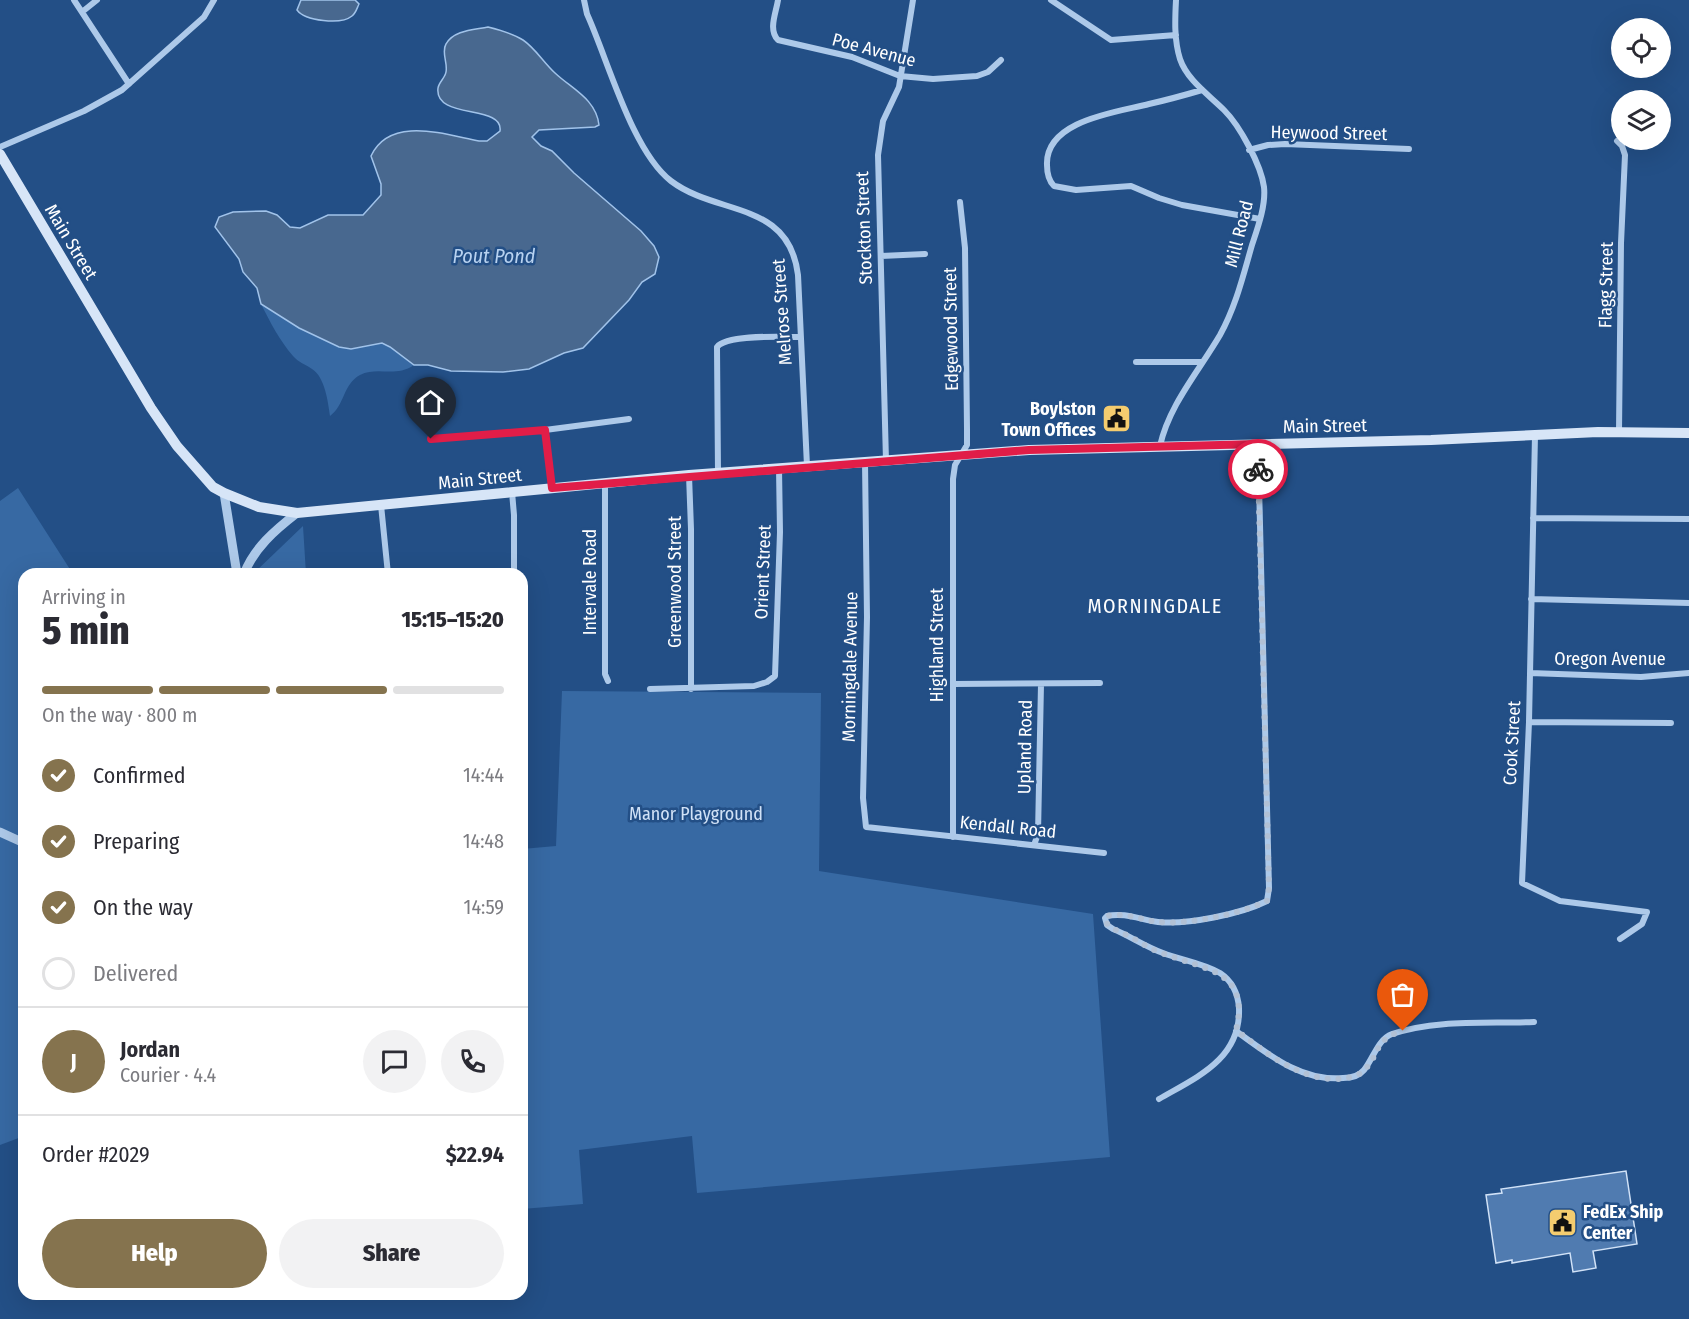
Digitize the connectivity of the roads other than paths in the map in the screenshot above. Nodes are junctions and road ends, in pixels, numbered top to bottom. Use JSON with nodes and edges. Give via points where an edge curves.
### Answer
{"nodes":[{"id":1,"x":74,"y":0,"type":"edge"},
{"id":2,"x":97,"y":0,"type":"edge"},
{"id":3,"x":214,"y":0,"type":"edge"},
{"id":4,"x":584,"y":0,"type":"edge"},
{"id":5,"x":778,"y":0,"type":"edge"},
{"id":6,"x":913,"y":0,"type":"edge"},
{"id":7,"x":1051,"y":0,"type":"edge"},
{"id":8,"x":1176,"y":0,"type":"edge"},
{"id":9,"x":82,"y":12,"type":"junction"},
{"id":10,"x":1176,"y":34,"type":"junction"},
{"id":11,"x":1001,"y":60,"type":"dead end"},
{"id":12,"x":900,"y":76,"type":"junction"},
{"id":13,"x":129,"y":84,"type":"junction"},
{"id":14,"x":1203,"y":90,"type":"junction"},
{"id":15,"x":0,"y":147,"type":"edge"},
{"id":16,"x":1409,"y":149,"type":"dead end"},
{"id":17,"x":1249,"y":150,"type":"junction"},
{"id":18,"x":1623,"y":150,"type":"edge"},
{"id":19,"x":0,"y":154,"type":"edge"},
{"id":20,"x":960,"y":202,"type":"dead end"},
{"id":21,"x":1260,"y":219,"type":"junction"},
{"id":22,"x":924,"y":254,"type":"dead end"},
{"id":23,"x":881,"y":256,"type":"junction"},
{"id":24,"x":800,"y":337,"type":"junction"},
{"id":25,"x":1136,"y":362,"type":"dead end"},
{"id":26,"x":1202,"y":362,"type":"junction"},
{"id":27,"x":630,"y":419,"type":"dead end"},
{"id":28,"x":545,"y":430,"type":"junction"},
{"id":29,"x":1619,"y":432,"type":"junction"},
{"id":30,"x":1689,"y":433,"type":"edge"},
{"id":31,"x":1535,"y":435,"type":"junction"},
{"id":32,"x":431,"y":439,"type":"dead end"},
{"id":33,"x":1258,"y":444,"type":"junction"},
{"id":34,"x":1160,"y":447,"type":"junction"},
{"id":35,"x":961,"y":455,"type":"junction"},
{"id":36,"x":886,"y":461,"type":"junction"},
{"id":37,"x":865,"y":462,"type":"junction"},
{"id":38,"x":807,"y":466,"type":"junction"},
{"id":39,"x":779,"y":468,"type":"junction"},
{"id":40,"x":718,"y":473,"type":"junction"},
{"id":41,"x":689,"y":475,"type":"junction"},
{"id":42,"x":605,"y":483,"type":"junction"},
{"id":43,"x":552,"y":488,"type":"junction"},
{"id":44,"x":512,"y":492,"type":"junction"},
{"id":45,"x":224,"y":493,"type":"junction"},
{"id":46,"x":381,"y":505,"type":"junction"},
{"id":47,"x":297,"y":513,"type":"junction"},
{"id":48,"x":1533,"y":518,"type":"junction"},
{"id":49,"x":1689,"y":519,"type":"edge"},
{"id":50,"x":236,"y":568,"type":"edge"},
{"id":51,"x":247,"y":568,"type":"edge"},
{"id":52,"x":387,"y":568,"type":"edge"},
{"id":53,"x":514,"y":568,"type":"edge"},
{"id":54,"x":1531,"y":599,"type":"junction"},
{"id":55,"x":1689,"y":603,"type":"edge"},
{"id":56,"x":1689,"y":673,"type":"edge"},
{"id":57,"x":1530,"y":674,"type":"junction"},
{"id":58,"x":608,"y":681,"type":"dead end"},
{"id":59,"x":1100,"y":683,"type":"dead end"},
{"id":60,"x":953,"y":684,"type":"junction"},
{"id":61,"x":1041,"y":684,"type":"junction"},
{"id":62,"x":691,"y":688,"type":"junction"},
{"id":63,"x":650,"y":689,"type":"dead end"},
{"id":64,"x":1529,"y":722,"type":"junction"},
{"id":65,"x":1671,"y":723,"type":"dead end"},
{"id":66,"x":0,"y":832,"type":"edge"},
{"id":67,"x":909,"y":833,"type":"joint"},
{"id":68,"x":953,"y":837,"type":"junction"},
{"id":69,"x":18,"y":840,"type":"edge"},
{"id":70,"x":1034,"y":845,"type":"junction"},
{"id":71,"x":1104,"y":853,"type":"dead end"},
{"id":72,"x":1620,"y":939,"type":"dead end"},
{"id":73,"x":1534,"y":1022,"type":"dead end"},
{"id":74,"x":1236,"y":1030,"type":"junction"},
{"id":75,"x":1159,"y":1099,"type":"dead end"}],
"edges":[{"from":1,"to":9,"type":"street"},
{"from":2,"to":9,"type":"street"},
{"from":3,"to":13,"type":"street","via":[[204,17]]},
{"from":4,"to":24,"type":"street","name":"Melrose Street","via":[[629,118],[654,164],[681,188],[768,222],[792,247],[798,275]]},
{"from":5,"to":12,"type":"street","name":"Poe Avenue","via":[[773,29],[778,40],[852,57]]},
{"from":6,"to":12,"type":"street","name":"Stockton Street"},
{"from":7,"to":10,"type":"street","via":[[1111,40]]},
{"from":8,"to":10,"type":"street","name":"Mill Road"},
{"from":9,"to":13,"type":"street"},
{"from":10,"to":14,"type":"street","name":"Mill Road","via":[[1180,60]]},
{"from":11,"to":12,"type":"street","name":"Poe Avenue","via":[[977,76]]},
{"from":12,"to":23,"type":"street","name":"Stockton Street","via":[[897,94],[883,121],[878,155]]},
{"from":13,"to":15,"type":"street","via":[[99,104]]},
{"from":14,"to":17,"type":"street","name":"Mill Road","via":[[1225,111]]},
{"from":14,"to":21,"type":"street","via":[[1090,119],[1066,131],[1049,151],[1049,180],[1054,186],[1076,190],[1131,186],[1182,205]]},
{"from":16,"to":17,"type":"street","name":"Heywood Street","via":[[1286,144]]},
{"from":17,"to":21,"type":"street","name":"Mill Road","via":[[1264,188]]},
{"from":18,"to":29,"type":"street","name":"Flagg Street"},
{"from":19,"to":45,"type":"main road","name":"Main Street","via":[[167,434],[213,487]]},
{"from":20,"to":35,"type":"street","name":"Edgewood Street","via":[[965,248],[967,429],[967,445]]},
{"from":21,"to":26,"type":"street","name":"Mill Road","via":[[1235,304]]},
{"from":22,"to":23,"type":"street"},
{"from":23,"to":36,"type":"street","name":"Stockton Street"},
{"from":24,"to":38,"type":"street","name":"Melrose Street"},
{"from":24,"to":40,"type":"street","via":[[719,344]]},
{"from":25,"to":26,"type":"street"},
{"from":26,"to":34,"type":"street","name":"Mill Road","via":[[1166,424]]},
{"from":27,"to":28,"type":"street"},
{"from":28,"to":32,"type":"street"},
{"from":28,"to":43,"type":"street"},
{"from":29,"to":30,"type":"main road","name":"Main Street"},
{"from":29,"to":31,"type":"main road","name":"Main Street"},
{"from":31,"to":33,"type":"main road","name":"Main Street"},
{"from":31,"to":48,"type":"street","name":"Cook Street"},
{"from":33,"to":34,"type":"main road","name":"Main Street"},
{"from":33,"to":74,"type":"street","via":[[1267,901],[1230,914],[1169,922],[1120,914],[1105,918],[1113,929],[1160,952],[1224,976],[1238,997]]},
{"from":34,"to":35,"type":"main road","name":"Main Street"},
{"from":35,"to":36,"type":"main road","name":"Main Street"},
{"from":35,"to":60,"type":"street","name":"Highland Street","via":[[953,479]]},
{"from":36,"to":37,"type":"main road","name":"Main Street"},
{"from":37,"to":38,"type":"main road","name":"Main Street"},
{"from":37,"to":67,"type":"street","name":"Morningdale Avenue","via":[[865,824],[868,829]]},
{"from":38,"to":39,"type":"main road","name":"Main Street"},
{"from":39,"to":40,"type":"main road","name":"Main Street"},
{"from":39,"to":62,"type":"street","name":"Orient Street","via":[[775,676],[754,686]]},
{"from":40,"to":41,"type":"main road","name":"Main Street"},
{"from":41,"to":42,"type":"main road","name":"Main Street"},
{"from":41,"to":62,"type":"street","name":"Greenwood Street"},
{"from":42,"to":43,"type":"main road","name":"Main Street"},
{"from":42,"to":58,"type":"street","name":"Intervale Road"},
{"from":43,"to":44,"type":"main road","name":"Main Street"},
{"from":44,"to":46,"type":"main road","name":"Main Street"},
{"from":44,"to":53,"type":"street"},
{"from":45,"to":47,"type":"main road","name":"Main Street","via":[[260,507]]},
{"from":45,"to":50,"type":"street"},
{"from":46,"to":47,"type":"main road","name":"Main Street"},
{"from":46,"to":52,"type":"street"},
{"from":47,"to":51,"type":"street","via":[[265,541]]},
{"from":48,"to":49,"type":"street"},
{"from":48,"to":54,"type":"street","name":"Cook Street"},
{"from":54,"to":55,"type":"street"},
{"from":54,"to":57,"type":"street","name":"Cook Street"},
{"from":56,"to":57,"type":"street","name":"Oregon Avenue","via":[[1641,677]]},
{"from":57,"to":64,"type":"street","name":"Cook Street"},
{"from":59,"to":61,"type":"street"},
{"from":60,"to":61,"type":"street"},
{"from":60,"to":68,"type":"street","name":"Highland Street"},
{"from":61,"to":70,"type":"street","name":"Upland Road","via":[[1038,834]]},
{"from":62,"to":63,"type":"street"},
{"from":64,"to":65,"type":"street"},
{"from":64,"to":72,"type":"street","name":"Cook Street","via":[[1522,884],[1560,901],[1647,912],[1642,924]]},
{"from":66,"to":69,"type":"street"},
{"from":67,"to":68,"type":"street","name":"Kendall Road"},
{"from":68,"to":70,"type":"street","name":"Kendall Road"},
{"from":70,"to":71,"type":"street","name":"Kendall Road"},
{"from":73,"to":74,"type":"street","via":[[1434,1025],[1397,1033],[1385,1038],[1363,1071],[1348,1078],[1331,1079],[1290,1067]]},
{"from":74,"to":75,"type":"street","via":[[1232,1045],[1222,1058]]}]}
